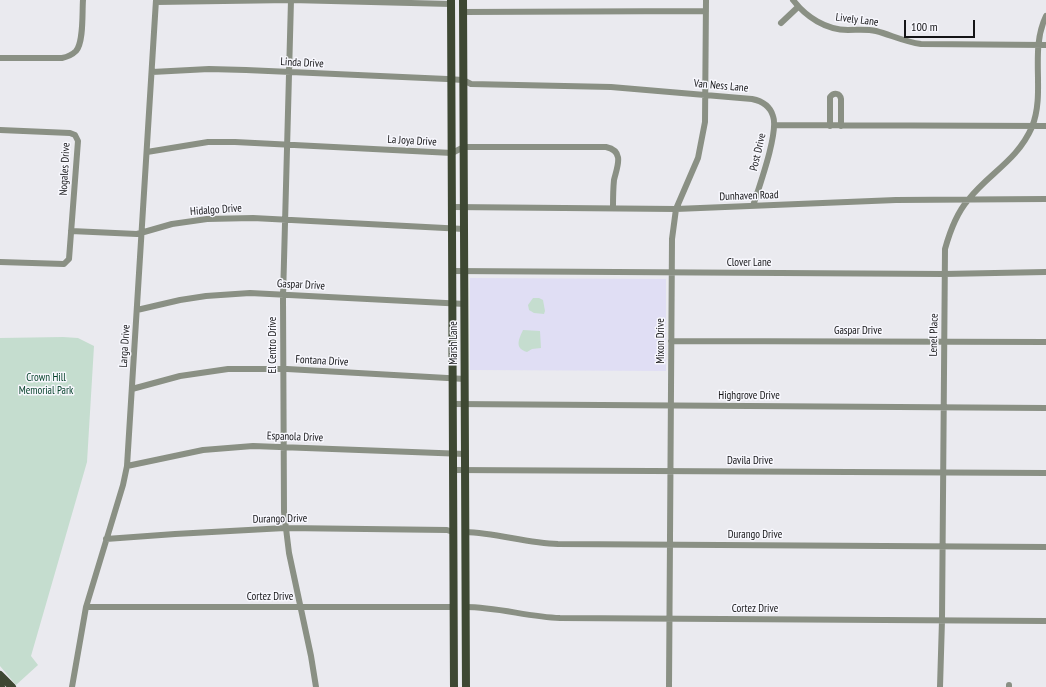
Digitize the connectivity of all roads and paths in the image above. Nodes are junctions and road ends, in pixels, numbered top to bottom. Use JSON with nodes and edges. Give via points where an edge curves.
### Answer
{"nodes":[{"id":1,"x":83,"y":0,"type":"edge"},
{"id":2,"x":291,"y":0,"type":"edge"},
{"id":3,"x":463,"y":0,"type":"edge"},
{"id":4,"x":706,"y":0,"type":"edge"},
{"id":5,"x":793,"y":0,"type":"edge"},
{"id":6,"x":156,"y":1,"type":"edge"},
{"id":7,"x":454,"y":1,"type":"edge"},
{"id":8,"x":798,"y":7,"type":"junction"},
{"id":9,"x":706,"y":11,"type":"junction"},
{"id":10,"x":463,"y":12,"type":"junction"},
{"id":11,"x":1046,"y":16,"type":"edge"},
{"id":12,"x":781,"y":23,"type":"dead end"},
{"id":13,"x":452,"y":24,"type":"junction"},
{"id":14,"x":1039,"y":44,"type":"junction"},
{"id":15,"x":1046,"y":44,"type":"edge"},
{"id":16,"x":0,"y":58,"type":"edge"},
{"id":17,"x":152,"y":72,"type":"junction"},
{"id":18,"x":289,"y":72,"type":"junction"},
{"id":19,"x":452,"y":79,"type":"junction"},
{"id":20,"x":463,"y":80,"type":"junction"},
{"id":21,"x":706,"y":95,"type":"junction"},
{"id":22,"x":774,"y":125,"type":"junction"},
{"id":23,"x":830,"y":126,"type":"junction"},
{"id":24,"x":841,"y":126,"type":"junction"},
{"id":25,"x":1032,"y":126,"type":"junction"},
{"id":26,"x":1046,"y":126,"type":"edge"},
{"id":27,"x":0,"y":130,"type":"edge"},
{"id":28,"x":286,"y":144,"type":"junction"},
{"id":29,"x":464,"y":147,"type":"junction"},
{"id":30,"x":147,"y":152,"type":"junction"},
{"id":31,"x":452,"y":154,"type":"junction"},
{"id":32,"x":969,"y":198,"type":"junction"},
{"id":33,"x":1046,"y":199,"type":"edge"},
{"id":34,"x":754,"y":206,"type":"junction"},
{"id":35,"x":452,"y":207,"type":"junction"},
{"id":36,"x":464,"y":207,"type":"junction"},
{"id":37,"x":613,"y":208,"type":"junction"},
{"id":38,"x":676,"y":209,"type":"junction"},
{"id":39,"x":285,"y":220,"type":"junction"},
{"id":40,"x":452,"y":229,"type":"junction"},
{"id":41,"x":464,"y":229,"type":"junction"},
{"id":42,"x":71,"y":231,"type":"junction"},
{"id":43,"x":142,"y":232,"type":"junction"},
{"id":44,"x":0,"y":262,"type":"edge"},
{"id":45,"x":452,"y":271,"type":"junction"},
{"id":46,"x":464,"y":271,"type":"junction"},
{"id":47,"x":1046,"y":272,"type":"edge"},
{"id":48,"x":671,"y":273,"type":"junction"},
{"id":49,"x":944,"y":274,"type":"junction"},
{"id":50,"x":283,"y":294,"type":"junction"},
{"id":51,"x":452,"y":304,"type":"junction"},
{"id":52,"x":465,"y":304,"type":"junction"},
{"id":53,"x":137,"y":310,"type":"junction"},
{"id":54,"x":671,"y":341,"type":"junction"},
{"id":55,"x":944,"y":342,"type":"junction"},
{"id":56,"x":1046,"y":342,"type":"edge"},
{"id":57,"x":283,"y":369,"type":"junction"},
{"id":58,"x":453,"y":378,"type":"junction"},
{"id":59,"x":465,"y":379,"type":"junction"},
{"id":60,"x":132,"y":389,"type":"junction"},
{"id":61,"x":453,"y":404,"type":"junction"},
{"id":62,"x":465,"y":404,"type":"junction"},
{"id":63,"x":670,"y":406,"type":"junction"},
{"id":64,"x":944,"y":407,"type":"junction"},
{"id":65,"x":1046,"y":408,"type":"edge"},
{"id":66,"x":283,"y":447,"type":"junction"},
{"id":67,"x":453,"y":453,"type":"junction"},
{"id":68,"x":465,"y":454,"type":"junction"},
{"id":69,"x":127,"y":466,"type":"junction"},
{"id":70,"x":453,"y":470,"type":"junction"},
{"id":71,"x":465,"y":470,"type":"junction"},
{"id":72,"x":670,"y":470,"type":"junction"},
{"id":73,"x":943,"y":472,"type":"junction"},
{"id":74,"x":1046,"y":472,"type":"edge"},
{"id":75,"x":285,"y":528,"type":"junction"},
{"id":76,"x":453,"y":532,"type":"junction"},
{"id":77,"x":465,"y":532,"type":"junction"},
{"id":78,"x":106,"y":539,"type":"junction"},
{"id":79,"x":670,"y":545,"type":"junction"},
{"id":80,"x":943,"y":546,"type":"junction"},
{"id":81,"x":1046,"y":547,"type":"edge"},
{"id":82,"x":86,"y":607,"type":"junction"},
{"id":83,"x":300,"y":607,"type":"junction"},
{"id":84,"x":453,"y":607,"type":"junction"},
{"id":85,"x":466,"y":607,"type":"junction"},
{"id":86,"x":669,"y":618,"type":"junction"},
{"id":87,"x":942,"y":620,"type":"junction"},
{"id":88,"x":1046,"y":620,"type":"edge"},
{"id":89,"x":0,"y":675,"type":"edge"},
{"id":90,"x":12,"y":687,"type":"edge"},
{"id":91,"x":72,"y":687,"type":"edge"},
{"id":92,"x":316,"y":687,"type":"edge"},
{"id":93,"x":454,"y":687,"type":"edge"},
{"id":94,"x":466,"y":687,"type":"edge"},
{"id":95,"x":669,"y":687,"type":"edge"},
{"id":96,"x":940,"y":687,"type":"edge"}],
"edges":[{"from":1,"to":16,"type":"street","via":[[81,31],[76,52],[62,58]]},
{"from":2,"to":6,"type":"street"},
{"from":2,"to":7,"type":"street"},
{"from":2,"to":18,"type":"street","name":"El Centro Drive"},
{"from":3,"to":10,"type":"main road","name":"Marsh Lane"},
{"from":4,"to":9,"type":"street","name":"Mixon Drive"},
{"from":5,"to":8,"type":"street","name":"Lively Lane"},
{"from":6,"to":17,"type":"street","name":"Larga Drive"},
{"from":7,"to":10,"type":"main road"},
{"from":7,"to":13,"type":"main road","name":"Marsh Lane"},
{"from":8,"to":12,"type":"street"},
{"from":8,"to":14,"type":"street","name":"Lively Lane","via":[[809,17],[832,28],[877,31],[921,44]]},
{"from":9,"to":10,"type":"street"},
{"from":9,"to":21,"type":"street","name":"Mixon Drive"},
{"from":10,"to":13,"type":"main road"},
{"from":10,"to":20,"type":"main road","name":"Marsh Lane"},
{"from":11,"to":14,"type":"street","name":"Lenel Place"},
{"from":13,"to":19,"type":"main road","name":"Marsh Lane"},
{"from":14,"to":15,"type":"street","name":"Lively Lane"},
{"from":14,"to":25,"type":"street","name":"Lenel Place","via":[[1039,87]]},
{"from":17,"to":18,"type":"street","name":"Linda Drive","via":[[209,69]]},
{"from":17,"to":30,"type":"street","name":"Larga Drive"},
{"from":18,"to":19,"type":"street","name":"Linda Drive"},
{"from":18,"to":28,"type":"street","name":"El Centro Drive"},
{"from":19,"to":20,"type":"street","name":"Van Ness Lane"},
{"from":19,"to":31,"type":"main road","name":"Marsh Lane"},
{"from":20,"to":21,"type":"street","name":"Van Ness Lane","via":[[470,84],[587,86]]},
{"from":20,"to":29,"type":"main road","name":"Marsh Lane"},
{"from":21,"to":22,"type":"street","name":"Van Ness Lane","via":[[759,101],[770,110],[774,117]]},
{"from":21,"to":38,"type":"street","name":"Mixon Drive","via":[[705,122],[698,158]]},
{"from":22,"to":23,"type":"street"},
{"from":22,"to":34,"type":"street","name":"Post Drive","via":[[768,159]]},
{"from":23,"to":24,"type":"street"},
{"from":23,"to":24,"type":"street","via":[[830,97],[833,94],[837,94],[841,99]]},
{"from":24,"to":25,"type":"street"},
{"from":25,"to":26,"type":"street"},
{"from":25,"to":32,"type":"street","name":"Lenel Place","via":[[1017,152]]},
{"from":27,"to":42,"type":"street","name":"Nogales Drive","via":[[75,135],[78,141]]},
{"from":28,"to":30,"type":"street","name":"La Joya Drive","via":[[208,142]]},
{"from":28,"to":31,"type":"street","name":"La Joya Drive"},
{"from":28,"to":39,"type":"street","name":"El Centro Drive"},
{"from":29,"to":31,"type":"street","name":"La Joya Drive"},
{"from":29,"to":36,"type":"main road","name":"Marsh Lane"},
{"from":29,"to":37,"type":"street","via":[[610,148],[618,155],[619,162],[613,192]]},
{"from":30,"to":43,"type":"street","name":"Larga Drive"},
{"from":31,"to":35,"type":"main road","name":"Marsh Lane"},
{"from":32,"to":33,"type":"street","name":"Dunhaven Road"},
{"from":32,"to":34,"type":"street","name":"Dunhaven Road"},
{"from":32,"to":49,"type":"street","name":"Lenel Place","via":[[951,228],[945,249]]},
{"from":34,"to":38,"type":"street","name":"Dunhaven Road"},
{"from":35,"to":36,"type":"street","name":"Dunhaven Road"},
{"from":35,"to":40,"type":"main road","name":"Marsh Lane"},
{"from":36,"to":37,"type":"street","name":"Dunhaven Road"},
{"from":36,"to":41,"type":"main road","name":"Marsh Lane"},
{"from":37,"to":38,"type":"street","name":"Dunhaven Road"},
{"from":38,"to":48,"type":"street","name":"Mixon Drive","via":[[672,234]]},
{"from":39,"to":40,"type":"street","name":"Hidalgo Drive"},
{"from":39,"to":43,"type":"street","name":"Hidalgo Drive","via":[[207,219]]},
{"from":39,"to":50,"type":"street","name":"El Centro Drive"},
{"from":40,"to":41,"type":"street","name":"Hidalgo Drive"},
{"from":40,"to":45,"type":"main road","name":"Marsh Lane"},
{"from":41,"to":46,"type":"main road","name":"Marsh Lane"},
{"from":42,"to":43,"type":"street","name":"Hidalgo Drive","via":[[137,234]]},
{"from":42,"to":44,"type":"street","via":[[69,259],[64,264]]},
{"from":43,"to":53,"type":"street","name":"Larga Drive"},
{"from":45,"to":46,"type":"street","name":"Clover Lane"},
{"from":45,"to":51,"type":"main road","name":"Marsh Lane"},
{"from":46,"to":48,"type":"street","name":"Clover Lane"},
{"from":46,"to":52,"type":"main road","name":"Marsh Lane"},
{"from":47,"to":49,"type":"street","name":"Clover Lane"},
{"from":48,"to":49,"type":"street","name":"Clover Lane"},
{"from":48,"to":54,"type":"street","name":"Mixon Drive"},
{"from":49,"to":55,"type":"street","name":"Lenel Place"},
{"from":50,"to":51,"type":"street","name":"Gaspar Drive"},
{"from":50,"to":53,"type":"street","name":"Gaspar Drive","via":[[206,296]]},
{"from":50,"to":57,"type":"street","name":"El Centro Drive"},
{"from":51,"to":52,"type":"street","name":"Gaspar Drive"},
{"from":51,"to":58,"type":"main road","name":"Marsh Lane"},
{"from":52,"to":59,"type":"main road","name":"Marsh Lane"},
{"from":53,"to":60,"type":"street","name":"Larga Drive"},
{"from":54,"to":55,"type":"street","name":"Gaspar Drive"},
{"from":54,"to":63,"type":"street","name":"Mixon Drive"},
{"from":55,"to":56,"type":"street","name":"Gaspar Drive"},
{"from":55,"to":64,"type":"street","name":"Lenel Place"},
{"from":57,"to":58,"type":"street","name":"Fontana Drive"},
{"from":57,"to":60,"type":"street","name":"Fontana Drive","via":[[228,369],[205,372]]},
{"from":57,"to":66,"type":"street","name":"El Centro Drive"},
{"from":58,"to":59,"type":"street","name":"Fontana Drive"},
{"from":58,"to":61,"type":"main road","name":"Marsh Lane"},
{"from":59,"to":62,"type":"main road","name":"Marsh Lane"},
{"from":60,"to":69,"type":"street","name":"Larga Drive"},
{"from":61,"to":62,"type":"street","name":"Highgrove Drive"},
{"from":61,"to":67,"type":"main road","name":"Marsh Lane"},
{"from":62,"to":63,"type":"street","name":"Highgrove Drive"},
{"from":62,"to":68,"type":"main road","name":"Marsh Lane"},
{"from":63,"to":64,"type":"street","name":"Highgrove Drive"},
{"from":63,"to":72,"type":"street","name":"Mixon Drive"},
{"from":64,"to":65,"type":"street","name":"Highgrove Drive"},
{"from":64,"to":73,"type":"street","name":"Lenel Place"},
{"from":66,"to":67,"type":"street","name":"Espanola Drive"},
{"from":66,"to":69,"type":"street","name":"Espanola Drive","via":[[253,446],[204,450]]},
{"from":66,"to":75,"type":"street","name":"El Centro Drive"},
{"from":67,"to":68,"type":"street","name":"Espanola Drive"},
{"from":67,"to":70,"type":"main road","name":"Marsh Lane"},
{"from":68,"to":71,"type":"main road","name":"Marsh Lane"},
{"from":69,"to":78,"type":"street","name":"Larga Drive"},
{"from":70,"to":71,"type":"street","name":"Davila Drive"},
{"from":70,"to":76,"type":"main road","name":"Marsh Lane"},
{"from":71,"to":72,"type":"street","name":"Davila Drive"},
{"from":71,"to":77,"type":"main road","name":"Marsh Lane"},
{"from":72,"to":73,"type":"street","name":"Davila Drive"},
{"from":72,"to":79,"type":"street","name":"Mixon Drive"},
{"from":73,"to":74,"type":"street","name":"Davila Drive"},
{"from":73,"to":80,"type":"street","name":"Lenel Place"},
{"from":75,"to":76,"type":"street","name":"Durango Drive"},
{"from":75,"to":78,"type":"street","name":"Durango Drive"},
{"from":75,"to":83,"type":"street","name":"El Centro Drive"},
{"from":76,"to":77,"type":"main road"},
{"from":76,"to":84,"type":"main road","name":"Marsh Lane"},
{"from":77,"to":79,"type":"street","name":"Durango Drive","via":[[501,535],[544,544]]},
{"from":77,"to":85,"type":"main road","name":"Marsh Lane"},
{"from":78,"to":82,"type":"street","name":"Larga Drive"},
{"from":79,"to":80,"type":"street","name":"Durango Drive"},
{"from":79,"to":86,"type":"street","name":"Mixon Drive"},
{"from":80,"to":81,"type":"street","name":"Durango Drive"},
{"from":80,"to":87,"type":"street","name":"Lenel Place"},
{"from":82,"to":83,"type":"street","name":"Cortez Drive"},
{"from":82,"to":91,"type":"street","name":"Larga Drive"},
{"from":83,"to":84,"type":"street","name":"Cortez Drive"},
{"from":83,"to":92,"type":"street","name":"El Centro Drive"},
{"from":84,"to":85,"type":"main road"},
{"from":84,"to":93,"type":"main road","name":"Marsh Lane"},
{"from":85,"to":86,"type":"street","name":"Cortez Drive","via":[[545,618]]},
{"from":85,"to":94,"type":"main road","name":"Marsh Lane"},
{"from":86,"to":87,"type":"street","name":"Cortez Drive"},
{"from":86,"to":95,"type":"street","name":"Mixon Drive"},
{"from":87,"to":88,"type":"street","name":"Cortez Drive"},
{"from":87,"to":96,"type":"street","name":"Lenel Place"},
{"from":89,"to":90,"type":"main road"}]}
